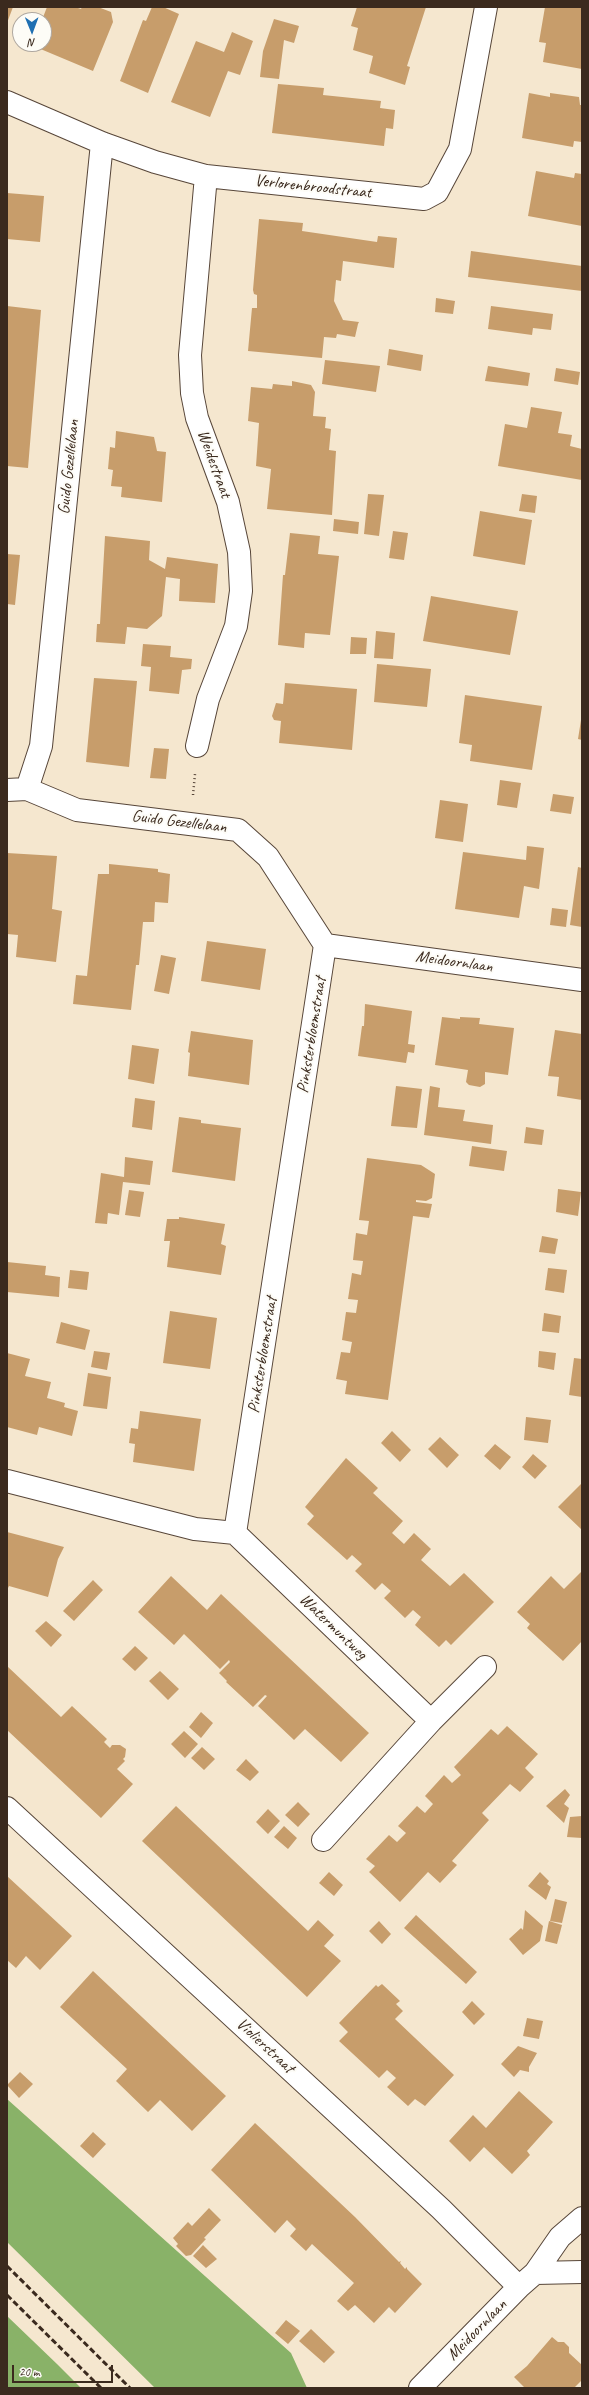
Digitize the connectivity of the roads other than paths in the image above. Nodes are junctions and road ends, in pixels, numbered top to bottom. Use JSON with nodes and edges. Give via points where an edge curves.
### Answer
{"nodes":[{"id":1,"x":486,"y":7,"type":"edge"},
{"id":2,"x":7,"y":102,"type":"edge"},
{"id":3,"x":102,"y":143,"type":"junction"},
{"id":4,"x":206,"y":176,"type":"junction"},
{"id":5,"x":197,"y":746,"type":"road end"},
{"id":6,"x":17,"y":789,"type":"edge"},
{"id":7,"x":325,"y":945,"type":"junction"},
{"id":8,"x":582,"y":980,"type":"edge"},
{"id":9,"x":7,"y":1481,"type":"edge"},
{"id":10,"x":235,"y":1533,"type":"junction"},
{"id":11,"x":485,"y":1667,"type":"dead end"},
{"id":12,"x":431,"y":1721,"type":"junction"},
{"id":13,"x":7,"y":1808,"type":"edge"},
{"id":14,"x":323,"y":1840,"type":"dead end"},
{"id":15,"x":582,"y":2218,"type":"edge"},
{"id":16,"x":582,"y":2272,"type":"edge"},
{"id":17,"x":535,"y":2273,"type":"junction"},
{"id":18,"x":519,"y":2287,"type":"junction"},
{"id":19,"x":420,"y":2388,"type":"edge"}],
"edges":[{"from":1,"to":4,"type":"street","name":"Verlorenbroodstraat","via":[[460,149],[437,192],[424,199]]},
{"from":2,"to":3,"type":"street","name":"Verlorenbroodstraat"},
{"from":3,"to":4,"type":"street","name":"Verlorenbroodstraat","via":[[155,162]]},
{"from":3,"to":6,"type":"street","name":"Guido Gezellelaan","via":[[41,746]]},
{"from":4,"to":5,"type":"street","name":"Weidestraat","via":[[190,355],[192,393],[197,418],[228,502],[239,552],[241,591],[236,626],[208,699]]},
{"from":6,"to":7,"type":"street","name":"Guido Gezellelaan","via":[[77,810],[190,822],[238,830],[268,857]]},
{"from":7,"to":8,"type":"street","name":"Meidoornlaan"},
{"from":7,"to":10,"type":"street","name":"Pinksterbloemstraat"},
{"from":9,"to":10,"type":"street","via":[[195,1529]]},
{"from":10,"to":12,"type":"street","name":"Watermuntweg"},
{"from":11,"to":12,"type":"street"},
{"from":12,"to":14,"type":"street"},
{"from":13,"to":18,"type":"street","name":"Violierstraat","via":[[441,2209]]},
{"from":15,"to":17,"type":"street","name":"Meidoornlaan","via":[[560,2237]]},
{"from":16,"to":17,"type":"street"},
{"from":17,"to":18,"type":"street","name":"Meidoornlaan"},
{"from":18,"to":19,"type":"street","name":"Meidoornlaan"}]}
